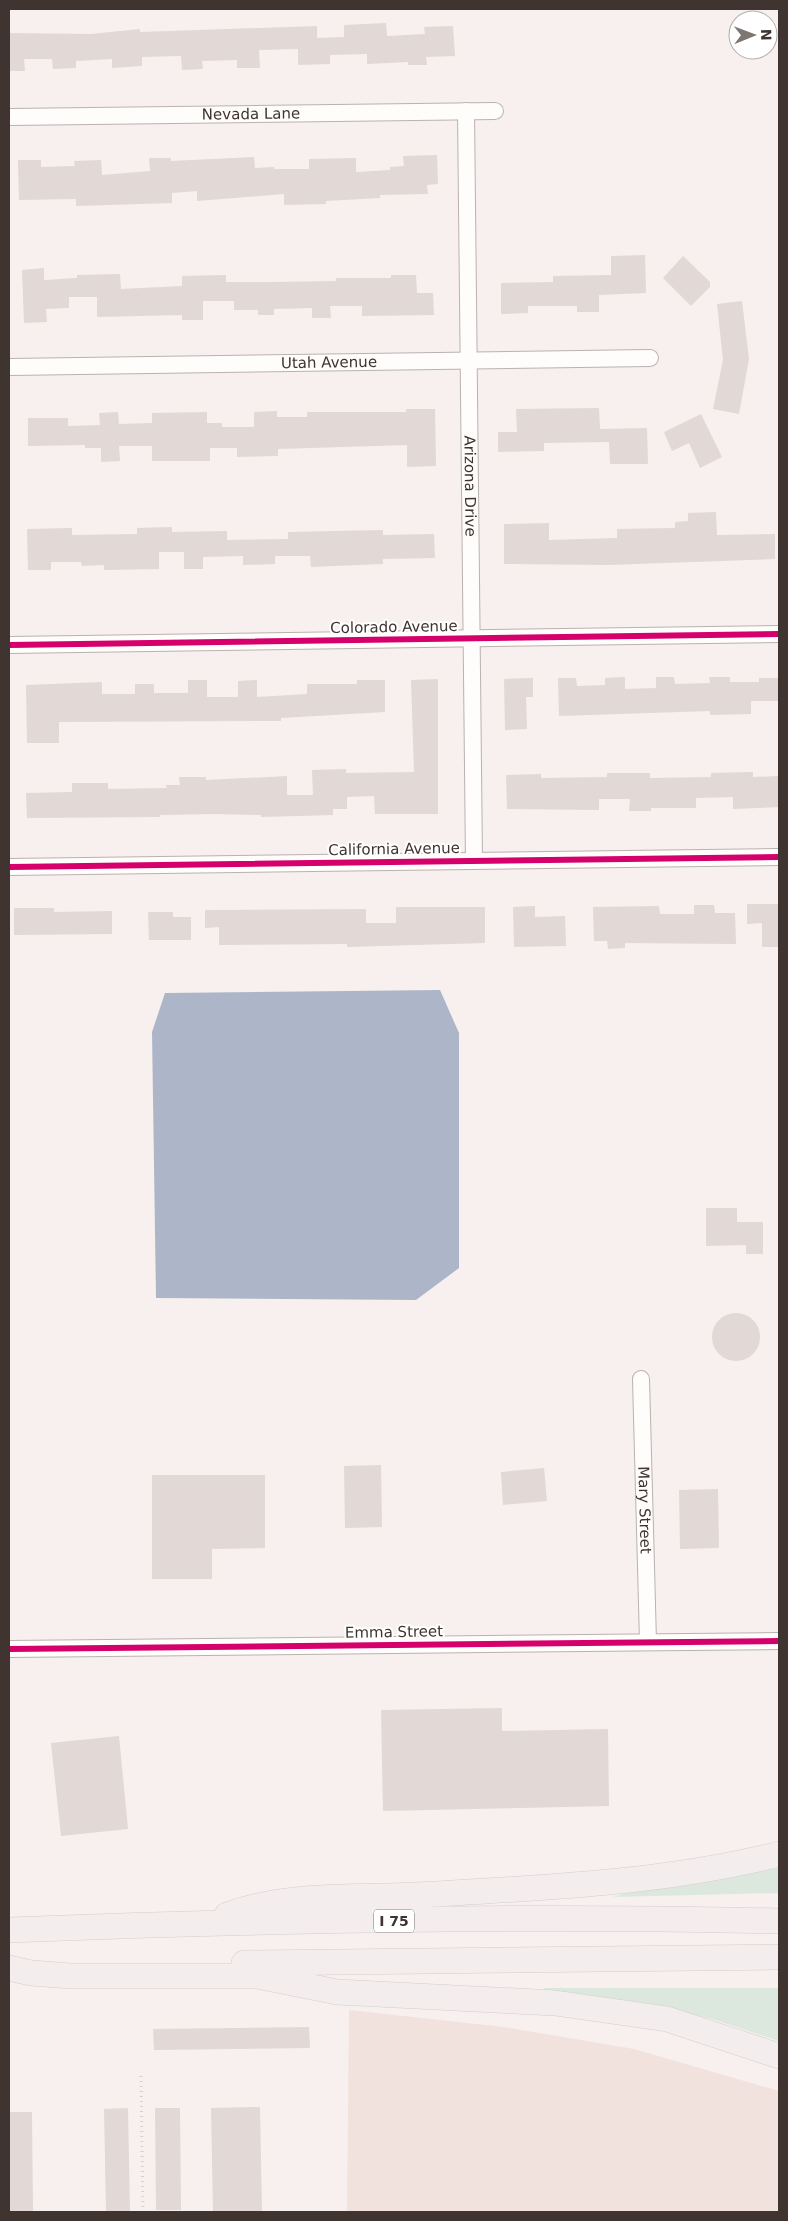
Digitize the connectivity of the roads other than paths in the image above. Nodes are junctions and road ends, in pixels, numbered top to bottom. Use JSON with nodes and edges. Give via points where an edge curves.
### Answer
{"nodes":[{"id":1,"x":466,"y":111,"type":"junction"},
{"id":2,"x":495,"y":111,"type":"dead end"},
{"id":3,"x":9,"y":117,"type":"edge"},
{"id":4,"x":650,"y":358,"type":"dead end"},
{"id":5,"x":469,"y":362,"type":"junction"},
{"id":6,"x":9,"y":368,"type":"edge"},
{"id":7,"x":779,"y":634,"type":"edge"},
{"id":8,"x":472,"y":638,"type":"junction"},
{"id":9,"x":9,"y":645,"type":"edge"},
{"id":10,"x":779,"y":857,"type":"edge"},
{"id":11,"x":474,"y":861,"type":"junction"},
{"id":12,"x":9,"y":867,"type":"edge"},
{"id":13,"x":641,"y":1379,"type":"dead end"},
{"id":14,"x":779,"y":1641,"type":"edge"},
{"id":15,"x":648,"y":1642,"type":"junction"},
{"id":16,"x":9,"y":1649,"type":"edge"},
{"id":17,"x":779,"y":1854,"type":"edge"},
{"id":18,"x":779,"y":1921,"type":"edge"},
{"id":19,"x":209,"y":1922,"type":"junction"},
{"id":20,"x":9,"y":1930,"type":"edge"},
{"id":21,"x":779,"y":1957,"type":"edge"},
{"id":22,"x":9,"y":1967,"type":"edge"},
{"id":23,"x":779,"y":2056,"type":"edge"}],
"edges":[{"from":1,"to":2,"type":"street","name":"Nevada Lane"},
{"from":1,"to":3,"type":"street","name":"Nevada Lane"},
{"from":1,"to":5,"type":"street","name":"Arizona Drive"},
{"from":4,"to":5,"type":"street","name":"Utah Avenue"},
{"from":5,"to":6,"type":"street","name":"Utah Avenue"},
{"from":5,"to":8,"type":"street","name":"Arizona Drive"},
{"from":7,"to":8,"type":"street","name":"Colorado Avenue"},
{"from":8,"to":9,"type":"street","name":"Colorado Avenue"},
{"from":8,"to":11,"type":"street","name":"Arizona Drive"},
{"from":10,"to":11,"type":"street","name":"California Avenue"},
{"from":11,"to":12,"type":"street","name":"California Avenue"},
{"from":13,"to":15,"type":"street","name":"Mary Street"},
{"from":14,"to":15,"type":"street","name":"Emma Street"},
{"from":15,"to":16,"type":"street","name":"Emma Street"},
{"from":17,"to":19,"type":"highway","via":[[731,1866],[624,1882],[253,1905]]},
{"from":18,"to":19,"type":"highway","number":"I 75"},
{"from":19,"to":20,"type":"highway","number":"I 75"},
{"from":21,"to":22,"type":"highway"},
{"from":22,"to":23,"type":"highway","via":[[31,1973],[71,1976],[256,1976],[337,1992],[555,2002],[667,2019]]}]}
